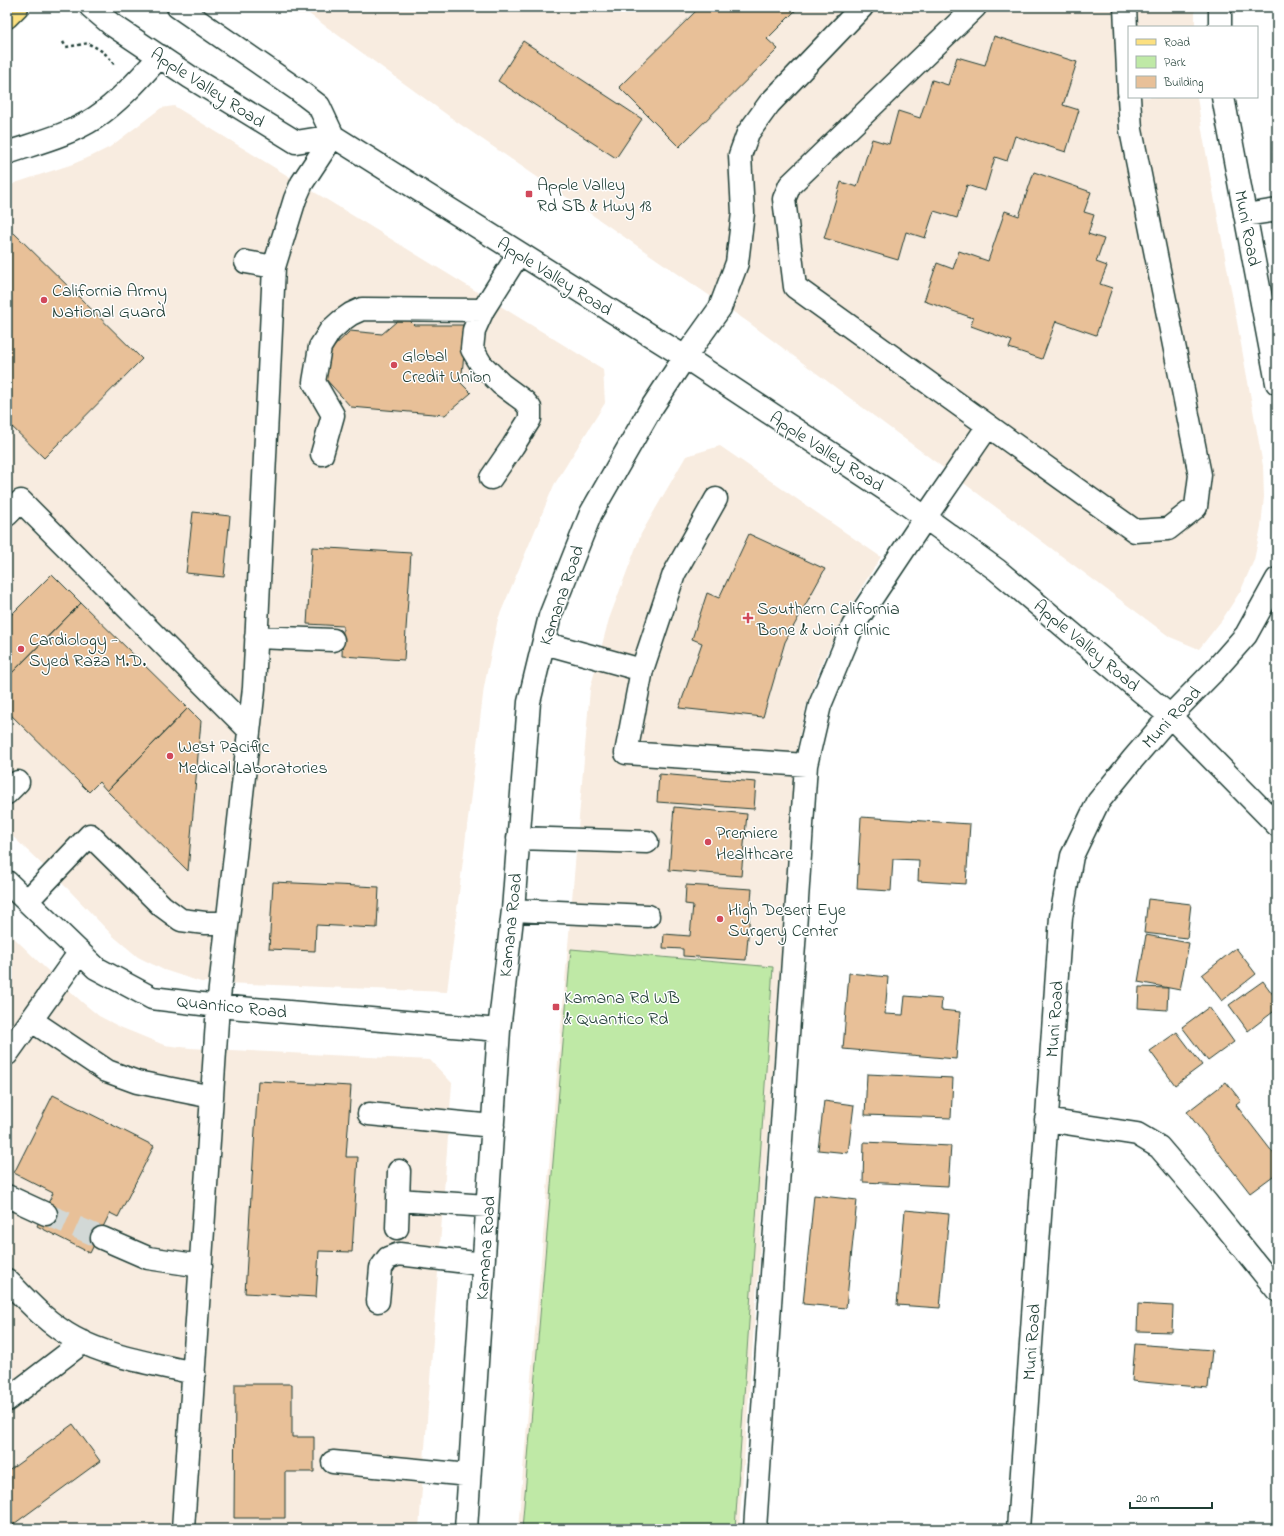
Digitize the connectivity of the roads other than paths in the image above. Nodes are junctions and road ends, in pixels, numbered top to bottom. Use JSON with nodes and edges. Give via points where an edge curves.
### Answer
{"nodes":[{"id":1,"x":17,"y":7,"type":"edge"},
{"id":2,"x":91,"y":7,"type":"edge"},
{"id":3,"x":178,"y":7,"type":"edge"},
{"id":4,"x":862,"y":7,"type":"edge"},
{"id":5,"x":975,"y":7,"type":"edge"},
{"id":6,"x":1125,"y":7,"type":"edge"},
{"id":7,"x":1220,"y":7,"type":"edge"},
{"id":8,"x":7,"y":17,"type":"edge"},
{"id":9,"x":1220,"y":26,"type":"edge"},
{"id":10,"x":160,"y":56,"type":"junction"},
{"id":11,"x":1128,"y":71,"type":"edge"},
{"id":12,"x":1129,"y":98,"type":"edge"},
{"id":13,"x":1223,"y":98,"type":"edge"},
{"id":14,"x":333,"y":136,"type":"junction"},
{"id":15,"x":7,"y":154,"type":"edge"},
{"id":16,"x":1277,"y":210,"type":"edge"},
{"id":17,"x":1245,"y":215,"type":"junction"},
{"id":18,"x":519,"y":253,"type":"junction"},
{"id":19,"x":246,"y":262,"type":"dead end"},
{"id":20,"x":274,"y":267,"type":"junction"},
{"id":21,"x":483,"y":310,"type":"junction"},
{"id":22,"x":685,"y":357,"type":"junction"},
{"id":23,"x":1275,"y":359,"type":"edge"},
{"id":24,"x":1277,"y":383,"type":"edge"},
{"id":25,"x":988,"y":426,"type":"junction"},
{"id":26,"x":322,"y":454,"type":"dead end"},
{"id":27,"x":491,"y":478,"type":"dead end"},
{"id":28,"x":716,"y":499,"type":"dead end"},
{"id":29,"x":7,"y":515,"type":"edge"},
{"id":30,"x":925,"y":518,"type":"junction"},
{"id":31,"x":1277,"y":579,"type":"edge"},
{"id":32,"x":256,"y":637,"type":"junction"},
{"id":33,"x":333,"y":640,"type":"dead end"},
{"id":34,"x":544,"y":643,"type":"junction"},
{"id":35,"x":642,"y":670,"type":"junction"},
{"id":36,"x":1170,"y":716,"type":"junction"},
{"id":37,"x":249,"y":730,"type":"junction"},
{"id":38,"x":806,"y":765,"type":"junction"},
{"id":39,"x":1277,"y":825,"type":"edge"},
{"id":40,"x":518,"y":838,"type":"junction"},
{"id":41,"x":647,"y":842,"type":"dead end"},
{"id":42,"x":7,"y":882,"type":"edge"},
{"id":43,"x":27,"y":901,"type":"junction"},
{"id":44,"x":513,"y":910,"type":"junction"},
{"id":45,"x":648,"y":916,"type":"dead end"},
{"id":46,"x":227,"y":923,"type":"junction"},
{"id":47,"x":80,"y":952,"type":"junction"},
{"id":48,"x":218,"y":1006,"type":"junction"},
{"id":49,"x":31,"y":1020,"type":"junction"},
{"id":50,"x":499,"y":1030,"type":"junction"},
{"id":51,"x":7,"y":1054,"type":"edge"},
{"id":52,"x":212,"y":1097,"type":"junction"},
{"id":53,"x":369,"y":1114,"type":"dead end"},
{"id":54,"x":1046,"y":1120,"type":"junction"},
{"id":55,"x":493,"y":1126,"type":"junction"},
{"id":56,"x":399,"y":1171,"type":"dead end"},
{"id":57,"x":7,"y":1196,"type":"edge"},
{"id":58,"x":398,"y":1200,"type":"junction"},
{"id":59,"x":487,"y":1206,"type":"junction"},
{"id":60,"x":46,"y":1214,"type":"tunnel mouth"},
{"id":61,"x":397,"y":1228,"type":"dead end"},
{"id":62,"x":102,"y":1238,"type":"tunnel mouth"},
{"id":63,"x":484,"y":1264,"type":"junction"},
{"id":64,"x":201,"y":1266,"type":"junction"},
{"id":65,"x":7,"y":1280,"type":"edge"},
{"id":66,"x":1277,"y":1290,"type":"edge"},
{"id":67,"x":378,"y":1302,"type":"dead end"},
{"id":68,"x":83,"y":1342,"type":"junction"},
{"id":69,"x":194,"y":1373,"type":"junction"},
{"id":70,"x":7,"y":1400,"type":"edge"},
{"id":71,"x":333,"y":1462,"type":"dead end"},
{"id":72,"x":470,"y":1475,"type":"junction"},
{"id":73,"x":183,"y":1529,"type":"edge"},
{"id":74,"x":466,"y":1529,"type":"edge"},
{"id":75,"x":755,"y":1529,"type":"edge"},
{"id":76,"x":1018,"y":1529,"type":"edge"}],
"edges":[{"from":1,"to":8,"type":"main road"},
{"from":2,"to":10,"type":"street","name":"Apple Valley Road","via":[[111,24]]},
{"from":3,"to":14,"type":"street","via":[[319,106]]},
{"from":4,"to":22,"type":"street","name":"Kamana Road","via":[[769,104],[748,133],[740,155],[743,213],[737,263],[720,308]]},
{"from":5,"to":25,"type":"street","via":[[790,185],[784,199],[795,287]]},
{"from":6,"to":11,"type":"street"},
{"from":7,"to":9,"type":"street"},
{"from":10,"to":14,"type":"street","name":"Apple Valley Road","via":[[296,142]]},
{"from":10,"to":15,"type":"street","via":[[126,92],[95,118],[67,132]]},
{"from":12,"to":25,"type":"street","via":[[1131,130],[1200,475],[1196,507],[1168,529],[1134,531]]},
{"from":13,"to":17,"type":"street","name":"Muni Road"},
{"from":14,"to":18,"type":"street","name":"Apple Valley Road"},
{"from":14,"to":20,"type":"street","via":[[294,199]]},
{"from":16,"to":17,"type":"street"},
{"from":17,"to":23,"type":"street","name":"Muni Road"},
{"from":18,"to":21,"type":"street"},
{"from":18,"to":22,"type":"street","name":"Apple Valley Road"},
{"from":19,"to":20,"type":"street"},
{"from":20,"to":32,"type":"street"},
{"from":21,"to":26,"type":"street","via":[[362,309],[341,321],[330,331],[320,347],[314,382],[333,415]]},
{"from":21,"to":27,"type":"street","via":[[474,330],[472,349],[481,364],[530,408],[530,419]]},
{"from":22,"to":30,"type":"street","name":"Apple Valley Road"},
{"from":22,"to":34,"type":"street","name":"Kamana Road","via":[[650,410],[591,513],[550,616]]},
{"from":23,"to":24,"type":"street","name":"Muni Road"},
{"from":25,"to":30,"type":"street"},
{"from":28,"to":35,"type":"street","via":[[674,574]]},
{"from":29,"to":37,"type":"street","via":[[21,501]]},
{"from":30,"to":36,"type":"street","name":"Apple Valley Road","via":[[997,570]]},
{"from":30,"to":38,"type":"street","via":[[853,626],[820,705]]},
{"from":31,"to":36,"type":"street","name":"Muni Road","via":[[1246,635]]},
{"from":32,"to":33,"type":"street"},
{"from":32,"to":37,"type":"street"},
{"from":34,"to":35,"type":"street"},
{"from":34,"to":40,"type":"street","name":"Kamana Road","via":[[529,702]]},
{"from":35,"to":38,"type":"street","via":[[626,753]]},
{"from":36,"to":39,"type":"street","name":"Apple Valley Road"},
{"from":36,"to":54,"type":"street","name":"Muni Road","via":[[1098,802],[1072,856],[1061,917]]},
{"from":37,"to":46,"type":"street"},
{"from":38,"to":75,"type":"street"},
{"from":40,"to":41,"type":"street"},
{"from":40,"to":44,"type":"street","name":"Kamana Road"},
{"from":42,"to":43,"type":"street","name":"Quantico Road"},
{"from":43,"to":46,"type":"street","via":[[90,835],[162,906],[181,920]]},
{"from":43,"to":47,"type":"street","name":"Quantico Road"},
{"from":44,"to":45,"type":"street"},
{"from":44,"to":50,"type":"street","name":"Kamana Road"},
{"from":46,"to":48,"type":"street"},
{"from":47,"to":48,"type":"street","name":"Quantico Road","via":[[96,968],[152,998]]},
{"from":47,"to":49,"type":"street"},
{"from":48,"to":50,"type":"street","name":"Quantico Road"},
{"from":48,"to":52,"type":"street"},
{"from":49,"to":51,"type":"street"},
{"from":49,"to":52,"type":"street","via":[[107,1071],[137,1082]]},
{"from":50,"to":55,"type":"street","name":"Kamana Road"},
{"from":52,"to":64,"type":"street"},
{"from":53,"to":55,"type":"street"},
{"from":54,"to":66,"type":"street","via":[[1137,1134],[1158,1147]]},
{"from":54,"to":76,"type":"street","name":"Muni Road"},
{"from":55,"to":59,"type":"street","name":"Kamana Road"},
{"from":56,"to":58,"type":"street"},
{"from":57,"to":60,"type":"street"},
{"from":58,"to":59,"type":"street"},
{"from":58,"to":61,"type":"street"},
{"from":59,"to":63,"type":"street","name":"Kamana Road"},
{"from":62,"to":64,"type":"street","via":[[148,1258]]},
{"from":63,"to":67,"type":"street","via":[[399,1254],[388,1258],[381,1268]]},
{"from":63,"to":72,"type":"street","name":"Kamana Road"},
{"from":64,"to":69,"type":"street"},
{"from":65,"to":68,"type":"street","via":[[42,1315],[73,1338]]},
{"from":68,"to":69,"type":"street","via":[[101,1350]]},
{"from":68,"to":70,"type":"street"},
{"from":69,"to":73,"type":"street"},
{"from":71,"to":72,"type":"street"},
{"from":72,"to":74,"type":"street","name":"Kamana Road"}]}
